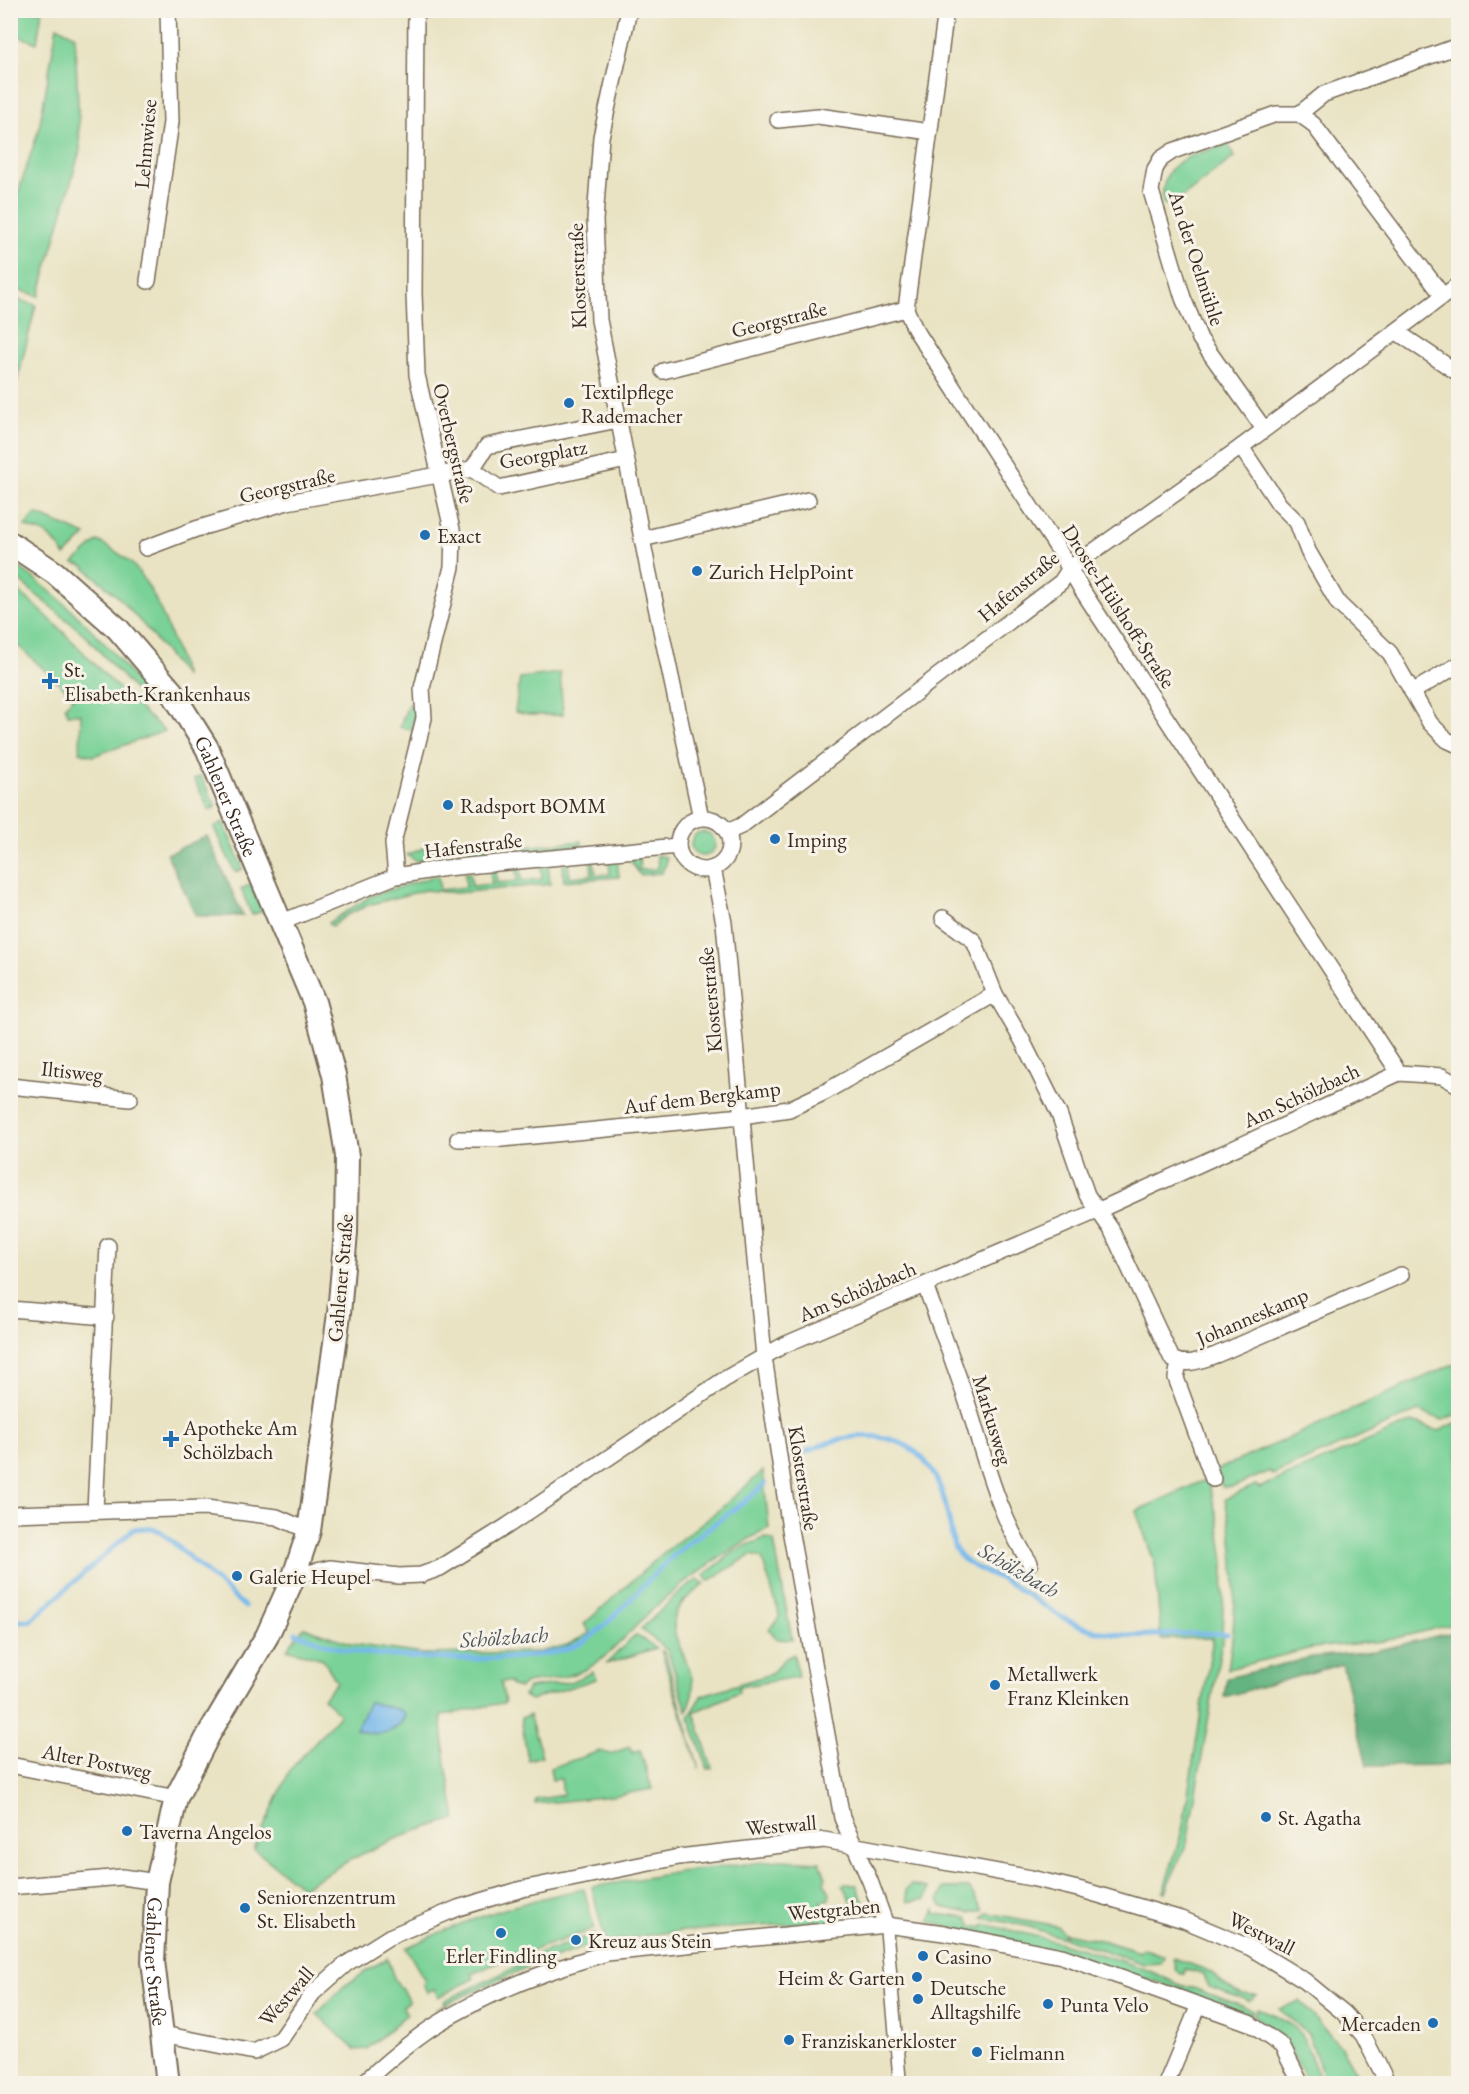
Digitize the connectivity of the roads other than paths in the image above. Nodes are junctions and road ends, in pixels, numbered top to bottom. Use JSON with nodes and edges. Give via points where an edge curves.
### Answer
{"nodes":[{"id":1,"x":168,"y":10,"type":"edge"},
{"id":2,"x":416,"y":10,"type":"edge"},
{"id":3,"x":629,"y":10,"type":"edge"},
{"id":4,"x":946,"y":10,"type":"edge"},
{"id":5,"x":1458,"y":46,"type":"edge"},
{"id":6,"x":1299,"y":114,"type":"junction"},
{"id":7,"x":778,"y":120,"type":"dead end"},
{"id":8,"x":930,"y":132,"type":"junction"},
{"id":9,"x":148,"y":281,"type":"dead end"},
{"id":10,"x":1458,"y":285,"type":"edge"},
{"id":11,"x":1443,"y":296,"type":"junction"},
{"id":12,"x":906,"y":309,"type":"junction"},
{"id":13,"x":1397,"y":332,"type":"junction"},
{"id":14,"x":663,"y":371,"type":"dead end"},
{"id":15,"x":1458,"y":373,"type":"edge"},
{"id":16,"x":618,"y":420,"type":"junction"},
{"id":17,"x":1264,"y":429,"type":"junction"},
{"id":18,"x":1241,"y":447,"type":"junction"},
{"id":19,"x":626,"y":460,"type":"junction"},
{"id":20,"x":472,"y":469,"type":"junction"},
{"id":21,"x":440,"y":475,"type":"junction"},
{"id":22,"x":808,"y":500,"type":"dead end"},
{"id":23,"x":642,"y":538,"type":"junction"},
{"id":24,"x":10,"y":543,"type":"edge"},
{"id":25,"x":146,"y":548,"type":"dead end"},
{"id":26,"x":1070,"y":568,"type":"junction"},
{"id":27,"x":1458,"y":665,"type":"edge"},
{"id":28,"x":1412,"y":692,"type":"junction"},
{"id":29,"x":1458,"y":745,"type":"edge"},
{"id":30,"x":701,"y":818,"type":"junction"},
{"id":31,"x":727,"y":832,"type":"junction"},
{"id":32,"x":678,"y":846,"type":"junction"},
{"id":33,"x":713,"y":868,"type":"junction"},
{"id":34,"x":396,"y":876,"type":"junction"},
{"id":35,"x":943,"y":918,"type":"dead end"},
{"id":36,"x":282,"y":922,"type":"junction"},
{"id":37,"x":995,"y":994,"type":"junction"},
{"id":38,"x":1399,"y":1073,"type":"junction"},
{"id":39,"x":1458,"y":1085,"type":"edge"},
{"id":40,"x":10,"y":1086,"type":"edge"},
{"id":41,"x":130,"y":1098,"type":"dead end"},
{"id":42,"x":742,"y":1116,"type":"junction"},
{"id":43,"x":458,"y":1139,"type":"dead end"},
{"id":44,"x":1097,"y":1211,"type":"junction"},
{"id":45,"x":108,"y":1246,"type":"dead end"},
{"id":46,"x":1401,"y":1275,"type":"dead end"},
{"id":47,"x":925,"y":1285,"type":"junction"},
{"id":48,"x":10,"y":1309,"type":"edge"},
{"id":49,"x":106,"y":1317,"type":"junction"},
{"id":50,"x":764,"y":1357,"type":"junction"},
{"id":51,"x":1179,"y":1363,"type":"junction"},
{"id":52,"x":1213,"y":1479,"type":"dead end"},
{"id":53,"x":95,"y":1510,"type":"junction"},
{"id":54,"x":10,"y":1514,"type":"edge"},
{"id":55,"x":309,"y":1531,"type":"junction"},
{"id":56,"x":1030,"y":1563,"type":"dead end"},
{"id":57,"x":294,"y":1576,"type":"junction"},
{"id":58,"x":10,"y":1765,"type":"edge"},
{"id":59,"x":176,"y":1798,"type":"junction"},
{"id":60,"x":856,"y":1847,"type":"junction"},
{"id":61,"x":157,"y":1882,"type":"junction"},
{"id":62,"x":10,"y":1887,"type":"edge"},
{"id":63,"x":886,"y":1924,"type":"junction"},
{"id":64,"x":1199,"y":2005,"type":"junction"},
{"id":65,"x":163,"y":2034,"type":"junction"},
{"id":66,"x":168,"y":2084,"type":"edge"},
{"id":67,"x":362,"y":2084,"type":"edge"},
{"id":68,"x":900,"y":2084,"type":"edge"},
{"id":69,"x":1166,"y":2084,"type":"edge"},
{"id":70,"x":1301,"y":2084,"type":"edge"},
{"id":71,"x":1388,"y":2084,"type":"edge"}],
"edges":[{"from":1,"to":9,"type":"street","name":"Lehmwiese","via":[[171,122]]},
{"from":2,"to":21,"type":"street","name":"Overbergstraße","via":[[417,375]]},
{"from":3,"to":16,"type":"street","name":"Klosterstraße","via":[[601,136],[595,220],[599,320]]},
{"from":4,"to":8,"type":"street"},
{"from":5,"to":6,"type":"street","via":[[1324,94]]},
{"from":6,"to":11,"type":"street","via":[[1313,124]]},
{"from":6,"to":17,"type":"street","name":"An der Oelmühle","via":[[1276,114],[1173,151],[1155,169],[1151,191],[1200,339]]},
{"from":7,"to":8,"type":"street","via":[[818,116]]},
{"from":8,"to":12,"type":"street"},
{"from":10,"to":11,"type":"street","name":"Hafenstraße"},
{"from":11,"to":13,"type":"street","name":"Hafenstraße"},
{"from":12,"to":14,"type":"street","name":"Georgstraße"},
{"from":12,"to":26,"type":"street","name":"Droste-Hülshoff-Straße","via":[[915,329]]},
{"from":13,"to":15,"type":"street"},
{"from":13,"to":17,"type":"street","name":"Hafenstraße"},
{"from":16,"to":19,"type":"street","name":"Klosterstraße"},
{"from":16,"to":20,"type":"street","name":"Georgplatz","via":[[487,446]]},
{"from":17,"to":18,"type":"street","name":"Hafenstraße"},
{"from":18,"to":26,"type":"street","name":"Hafenstraße"},
{"from":18,"to":28,"type":"street","via":[[1279,504],[1297,522],[1308,551],[1338,603],[1390,653]]},
{"from":19,"to":20,"type":"street","name":"Georgplatz","via":[[500,488]]},
{"from":19,"to":23,"type":"street","name":"Klosterstraße"},
{"from":20,"to":21,"type":"street","name":"Georgplatz"},
{"from":21,"to":25,"type":"street","name":"Georgstraße","via":[[287,502]]},
{"from":21,"to":34,"type":"street","name":"Overbergstraße","via":[[453,534],[452,567],[422,688],[424,718],[393,843]]},
{"from":22,"to":23,"type":"street"},
{"from":23,"to":30,"type":"street","name":"Klosterstraße"},
{"from":24,"to":36,"type":"main road","name":"Gahlener Straße","via":[[55,573],[118,629],[172,692],[207,748]]},
{"from":26,"to":31,"type":"street","name":"Hafenstraße","via":[[1061,582],[884,719]]},
{"from":26,"to":38,"type":"street","name":"Droste-Hülshoff-Straße"},
{"from":27,"to":28,"type":"street"},
{"from":28,"to":29,"type":"street","via":[[1430,723]]},
{"from":30,"to":31,"type":"street","via":[[711,819]]},
{"from":30,"to":32,"type":"street","via":[[688,823],[680,833]]},
{"from":31,"to":33,"type":"street","via":[[728,853]]},
{"from":32,"to":33,"type":"street","via":[[680,855],[694,868]]},
{"from":32,"to":34,"type":"street","name":"Hafenstraße"},
{"from":33,"to":42,"type":"street","name":"Klosterstraße","via":[[724,923]]},
{"from":34,"to":36,"type":"street","name":"Hafenstraße"},
{"from":35,"to":37,"type":"street","via":[[974,941]]},
{"from":36,"to":55,"type":"main road","name":"Gahlener Straße","via":[[314,1002],[334,1075],[346,1156],[346,1232],[339,1314]]},
{"from":37,"to":42,"type":"street","name":"Auf dem Bergkamp","via":[[825,1092],[789,1109]]},
{"from":37,"to":44,"type":"street","via":[[1059,1114],[1087,1195]]},
{"from":38,"to":39,"type":"street","name":"Am Schölzbach","via":[[1442,1076]]},
{"from":38,"to":44,"type":"street","name":"Am Schölzbach"},
{"from":40,"to":41,"type":"street","name":"Iltisweg"},
{"from":42,"to":43,"type":"street","name":"Auf dem Bergkamp","via":[[502,1139]]},
{"from":42,"to":50,"type":"street","name":"Klosterstraße"},
{"from":44,"to":47,"type":"street","name":"Am Schölzbach"},
{"from":44,"to":51,"type":"street","name":"Johanneskamp","via":[[1111,1229],[1162,1342]]},
{"from":45,"to":49,"type":"street"},
{"from":46,"to":51,"type":"street","name":"Johanneskamp","via":[[1216,1355],[1194,1363]]},
{"from":47,"to":50,"type":"street","name":"Am Schölzbach"},
{"from":47,"to":56,"type":"street","name":"Markusweg","via":[[998,1503]]},
{"from":48,"to":49,"type":"street"},
{"from":49,"to":53,"type":"street"},
{"from":50,"to":57,"type":"street","name":"Am Schölzbach","via":[[440,1568],[421,1575],[399,1576],[330,1568]]},
{"from":50,"to":60,"type":"street","name":"Klosterstraße","via":[[790,1529],[842,1818]]},
{"from":51,"to":52,"type":"street","via":[[1176,1378]]},
{"from":53,"to":54,"type":"street"},
{"from":53,"to":55,"type":"street","via":[[206,1508],[277,1517]]},
{"from":55,"to":57,"type":"main road","name":"Gahlener Straße"},
{"from":57,"to":59,"type":"main road","name":"Gahlener Straße","via":[[267,1636]]},
{"from":58,"to":59,"type":"street","name":"Alter Postweg"},
{"from":59,"to":61,"type":"main road","name":"Gahlener Straße"},
{"from":60,"to":63,"type":"street","name":"Klosterstraße"},
{"from":60,"to":65,"type":"street","name":"Westwall","via":[[824,1840],[679,1857],[522,1889],[458,1908],[389,1937],[345,1964],[313,1993],[281,2039],[254,2052]]},
{"from":60,"to":71,"type":"street","name":"Westwall","via":[[1082,1890],[1184,1920],[1251,1948],[1305,1981],[1344,2013],[1363,2035]]},
{"from":61,"to":62,"type":"street","via":[[122,1877]]},
{"from":61,"to":65,"type":"main road","name":"Gahlener Straße","via":[[153,1961]]},
{"from":63,"to":64,"type":"street","name":"Westgraben","via":[[1062,1956]]},
{"from":63,"to":67,"type":"street","name":"Westgraben","via":[[607,1953],[574,1962],[505,1990],[435,2026]]},
{"from":63,"to":68,"type":"street","name":"Klosterstraße"},
{"from":64,"to":69,"type":"street"},
{"from":64,"to":70,"type":"street","name":"Westgraben","via":[[1274,2038]]},
{"from":65,"to":66,"type":"main road","name":"Gahlener Straße"}]}
